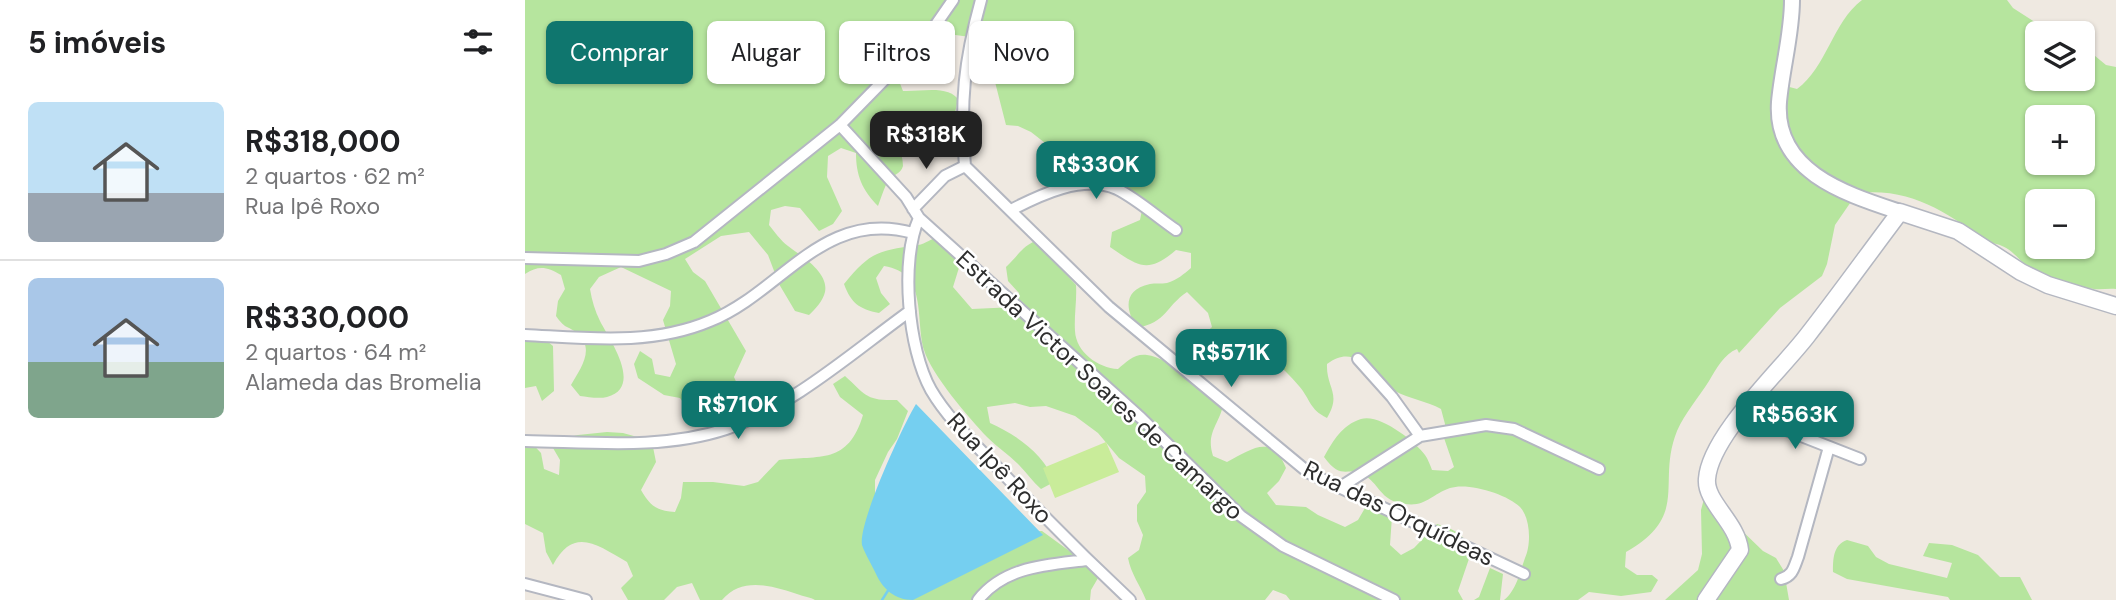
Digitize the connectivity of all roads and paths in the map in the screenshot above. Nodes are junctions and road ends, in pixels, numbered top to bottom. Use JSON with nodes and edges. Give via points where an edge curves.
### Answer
{"nodes":[{"id":1,"x":953,"y":0,"type":"edge"},
{"id":2,"x":981,"y":0,"type":"edge"},
{"id":3,"x":1792,"y":0,"type":"edge"},
{"id":4,"x":840,"y":125,"type":"junction"},
{"id":5,"x":965,"y":166,"type":"junction"},
{"id":6,"x":1011,"y":210,"type":"junction"},
{"id":7,"x":1900,"y":212,"type":"junction"},
{"id":8,"x":916,"y":214,"type":"junction"},
{"id":9,"x":1176,"y":230,"type":"dead end"},
{"id":10,"x":913,"y":233,"type":"junction"},
{"id":11,"x":525,"y":258,"type":"edge"},
{"id":12,"x":2116,"y":306,"type":"edge"},
{"id":13,"x":910,"y":312,"type":"junction"},
{"id":14,"x":525,"y":335,"type":"edge"},
{"id":15,"x":1358,"y":359,"type":"dead end"},
{"id":16,"x":1745,"y":410,"type":"junction"},
{"id":17,"x":1420,"y":436,"type":"junction"},
{"id":18,"x":525,"y":441,"type":"edge"},
{"id":19,"x":1829,"y":447,"type":"junction"},
{"id":20,"x":1860,"y":459,"type":"dead end"},
{"id":21,"x":1599,"y":469,"type":"dead end"},
{"id":22,"x":1339,"y":488,"type":"junction"},
{"id":23,"x":1087,"y":560,"type":"junction"},
{"id":24,"x":1524,"y":574,"type":"dead end"},
{"id":25,"x":1781,"y":579,"type":"dead end"},
{"id":26,"x":525,"y":584,"type":"edge"},
{"id":27,"x":586,"y":600,"type":"edge"},
{"id":28,"x":978,"y":600,"type":"edge"},
{"id":29,"x":1130,"y":600,"type":"edge"},
{"id":30,"x":1394,"y":600,"type":"edge"},
{"id":31,"x":1706,"y":600,"type":"edge"}],
"edges":[{"from":1,"to":4,"type":"street","via":[[930,33]]},
{"from":2,"to":5,"type":"street","via":[[966,58]]},
{"from":3,"to":7,"type":"street","via":[[1779,104],[1781,133],[1805,167],[1847,194]]},
{"from":4,"to":8,"type":"street","name":"Estrada Victor Soares de Camargo"},
{"from":4,"to":11,"type":"street","via":[[694,242],[666,254],[639,261]]},
{"from":5,"to":6,"type":"street","name":"Rua das Orquídeas"},
{"from":5,"to":8,"type":"street","via":[[945,176]]},
{"from":6,"to":9,"type":"street","via":[[1042,195],[1104,185],[1119,190]]},
{"from":6,"to":22,"type":"street","name":"Rua das Orquídeas","via":[[1109,307],[1193,379],[1309,473]]},
{"from":7,"to":12,"type":"main road","via":[[1958,231],[2048,285]]},
{"from":7,"to":16,"type":"main road"},
{"from":8,"to":10,"type":"street","name":"Rua Ipê Roxo"},
{"from":8,"to":30,"type":"street","name":"Estrada Victor Soares de Camargo","via":[[1141,418],[1241,516],[1283,547]]},
{"from":10,"to":13,"type":"street","name":"Rua Ipê Roxo"},
{"from":10,"to":14,"type":"street","via":[[895,228],[848,233],[824,242],[713,320],[662,336],[614,340]]},
{"from":13,"to":18,"type":"street","via":[[791,397],[727,428],[647,443]]},
{"from":13,"to":23,"type":"street","name":"Rua Ipê Roxo","via":[[916,354],[931,390],[960,428]]},
{"from":15,"to":17,"type":"street"},
{"from":16,"to":19,"type":"street"},
{"from":16,"to":31,"type":"main road","via":[[1713,455],[1707,478],[1709,492],[1735,530],[1740,550]]},
{"from":17,"to":21,"type":"street","via":[[1497,425]]},
{"from":17,"to":22,"type":"street"},
{"from":19,"to":20,"type":"street"},
{"from":19,"to":25,"type":"street","via":[[1798,557],[1789,577]]},
{"from":22,"to":24,"type":"street","name":"Rua das Orquídeas"},
{"from":23,"to":28,"type":"street","via":[[1030,567],[1005,577]]},
{"from":23,"to":29,"type":"street","name":"Rua Ipê Roxo"},
{"from":26,"to":27,"type":"street"}]}
